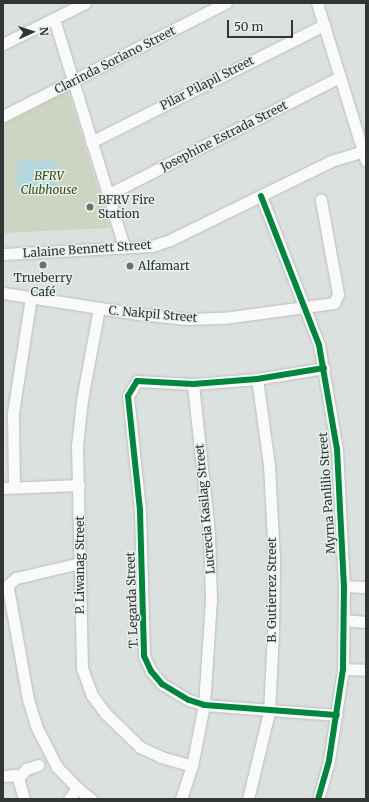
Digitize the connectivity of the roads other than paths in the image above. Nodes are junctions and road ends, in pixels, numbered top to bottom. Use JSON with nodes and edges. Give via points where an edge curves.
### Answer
{"nodes":[{"id":1,"x":86,"y":3,"type":"edge"},
{"id":2,"x":226,"y":3,"type":"edge"},
{"id":3,"x":317,"y":3,"type":"edge"},
{"id":4,"x":54,"y":19,"type":"junction"},
{"id":5,"x":324,"y":25,"type":"junction"},
{"id":6,"x":3,"y":44,"type":"edge"},
{"id":7,"x":340,"y":77,"type":"junction"},
{"id":8,"x":73,"y":81,"type":"junction"},
{"id":9,"x":3,"y":116,"type":"edge"},
{"id":10,"x":91,"y":142,"type":"junction"},
{"id":11,"x":365,"y":154,"type":"edge"},
{"id":12,"x":107,"y":195,"type":"junction"},
{"id":13,"x":261,"y":196,"type":"junction"},
{"id":14,"x":321,"y":200,"type":"dead end"},
{"id":15,"x":124,"y":247,"type":"junction"},
{"id":16,"x":3,"y":254,"type":"edge"},
{"id":17,"x":3,"y":293,"type":"edge"},
{"id":18,"x":31,"y":298,"type":"junction"},
{"id":19,"x":99,"y":308,"type":"junction"},
{"id":20,"x":303,"y":308,"type":"junction"},
{"id":21,"x":324,"y":368,"type":"junction"},
{"id":22,"x":257,"y":379,"type":"junction"},
{"id":23,"x":193,"y":384,"type":"junction"},
{"id":24,"x":78,"y":485,"type":"junction"},
{"id":25,"x":9,"y":488,"type":"edge"},
{"id":26,"x":80,"y":563,"type":"junction"},
{"id":27,"x":344,"y":586,"type":"junction"},
{"id":28,"x":366,"y":587,"type":"edge"},
{"id":29,"x":344,"y":620,"type":"junction"},
{"id":30,"x":366,"y":622,"type":"edge"},
{"id":31,"x":343,"y":669,"type":"junction"},
{"id":32,"x":366,"y":670,"type":"edge"},
{"id":33,"x":204,"y":705,"type":"junction"},
{"id":34,"x":269,"y":712,"type":"junction"},
{"id":35,"x":337,"y":716,"type":"junction"},
{"id":36,"x":38,"y":765,"type":"dead end"},
{"id":37,"x":192,"y":766,"type":"junction"},
{"id":38,"x":3,"y":776,"type":"edge"},
{"id":39,"x":18,"y":778,"type":"junction"},
{"id":40,"x":77,"y":788,"type":"junction"},
{"id":41,"x":24,"y":799,"type":"edge"},
{"id":42,"x":69,"y":799,"type":"edge"},
{"id":43,"x":91,"y":799,"type":"edge"},
{"id":44,"x":181,"y":799,"type":"edge"},
{"id":45,"x":248,"y":799,"type":"edge"},
{"id":46,"x":318,"y":799,"type":"edge"}],
"edges":[{"from":1,"to":4,"type":"street"},
{"from":2,"to":8,"type":"street","name":"Clarinda Soriano Street"},
{"from":3,"to":5,"type":"street"},
{"from":4,"to":6,"type":"street"},
{"from":4,"to":8,"type":"street"},
{"from":5,"to":7,"type":"street"},
{"from":5,"to":10,"type":"street","name":"Pilar Pilapil Street"},
{"from":7,"to":11,"type":"street"},
{"from":7,"to":12,"type":"street","name":"Josephine Estrada Street"},
{"from":8,"to":9,"type":"street","name":"Clarinda Soriano Street"},
{"from":8,"to":10,"type":"street"},
{"from":10,"to":12,"type":"street"},
{"from":11,"to":13,"type":"street","name":"Lalaine Bennett Street","via":[[331,161]]},
{"from":12,"to":15,"type":"street"},
{"from":13,"to":15,"type":"street","name":"Lalaine Bennett Street","via":[[170,240],[152,246]]},
{"from":13,"to":20,"type":"street","name":"Myrna Panlilio Street"},
{"from":14,"to":20,"type":"street","name":"C. Nakpil Street","via":[[338,298],[334,303]]},
{"from":15,"to":16,"type":"street","name":"Lalaine Bennett Street"},
{"from":17,"to":18,"type":"street","name":"C. Nakpil Street"},
{"from":18,"to":19,"type":"street","name":"C. Nakpil Street"},
{"from":18,"to":25,"type":"street","via":[[13,413]]},
{"from":19,"to":20,"type":"street","name":"C. Nakpil Street","via":[[188,318],[224,318]]},
{"from":19,"to":24,"type":"street","name":"P. Liwanag Street","via":[[78,423]]},
{"from":20,"to":21,"type":"street","name":"Myrna Panlilio Street","via":[[319,345]]},
{"from":21,"to":22,"type":"street"},
{"from":21,"to":27,"type":"street","name":"Myrna Panlilio Street","via":[[336,449]]},
{"from":22,"to":23,"type":"street"},
{"from":22,"to":34,"type":"street","name":"B. Gutierrez Street","via":[[269,465],[274,558]]},
{"from":23,"to":33,"type":"street","name":"Lucrecia Kasilag Street","via":[[209,540],[211,600]]},
{"from":23,"to":33,"type":"street","name":"T. Legarda Street","via":[[137,381],[128,396],[140,511],[144,656],[151,671],[162,684],[189,700]]},
{"from":24,"to":25,"type":"street"},
{"from":24,"to":26,"type":"street","name":"P. Liwanag Street"},
{"from":26,"to":37,"type":"street","name":"P. Liwanag Street","via":[[82,668],[92,695],[105,713],[140,747],[161,757]]},
{"from":26,"to":40,"type":"street","via":[[16,578],[8,588],[28,699],[36,726],[57,767]]},
{"from":27,"to":28,"type":"street"},
{"from":27,"to":29,"type":"street","name":"Myrna Panlilio Street"},
{"from":29,"to":30,"type":"street"},
{"from":29,"to":31,"type":"street","name":"Myrna Panlilio Street"},
{"from":31,"to":32,"type":"street"},
{"from":31,"to":35,"type":"street","name":"Myrna Panlilio Street"},
{"from":33,"to":34,"type":"street","name":"T. Legarda Street"},
{"from":33,"to":37,"type":"street","name":"Lucrecia Kasilag Street"},
{"from":34,"to":35,"type":"street","name":"T. Legarda Street"},
{"from":34,"to":45,"type":"street","name":"B. Gutierrez Street"},
{"from":35,"to":46,"type":"street","name":"Myrna Panlilio Street","via":[[329,761]]},
{"from":36,"to":39,"type":"street","via":[[26,769]]},
{"from":37,"to":44,"type":"street","name":"Lucrecia Kasilag Street"},
{"from":38,"to":39,"type":"street","via":[[15,775]]},
{"from":39,"to":41,"type":"street"},
{"from":40,"to":42,"type":"street"},
{"from":40,"to":43,"type":"street"}]}
